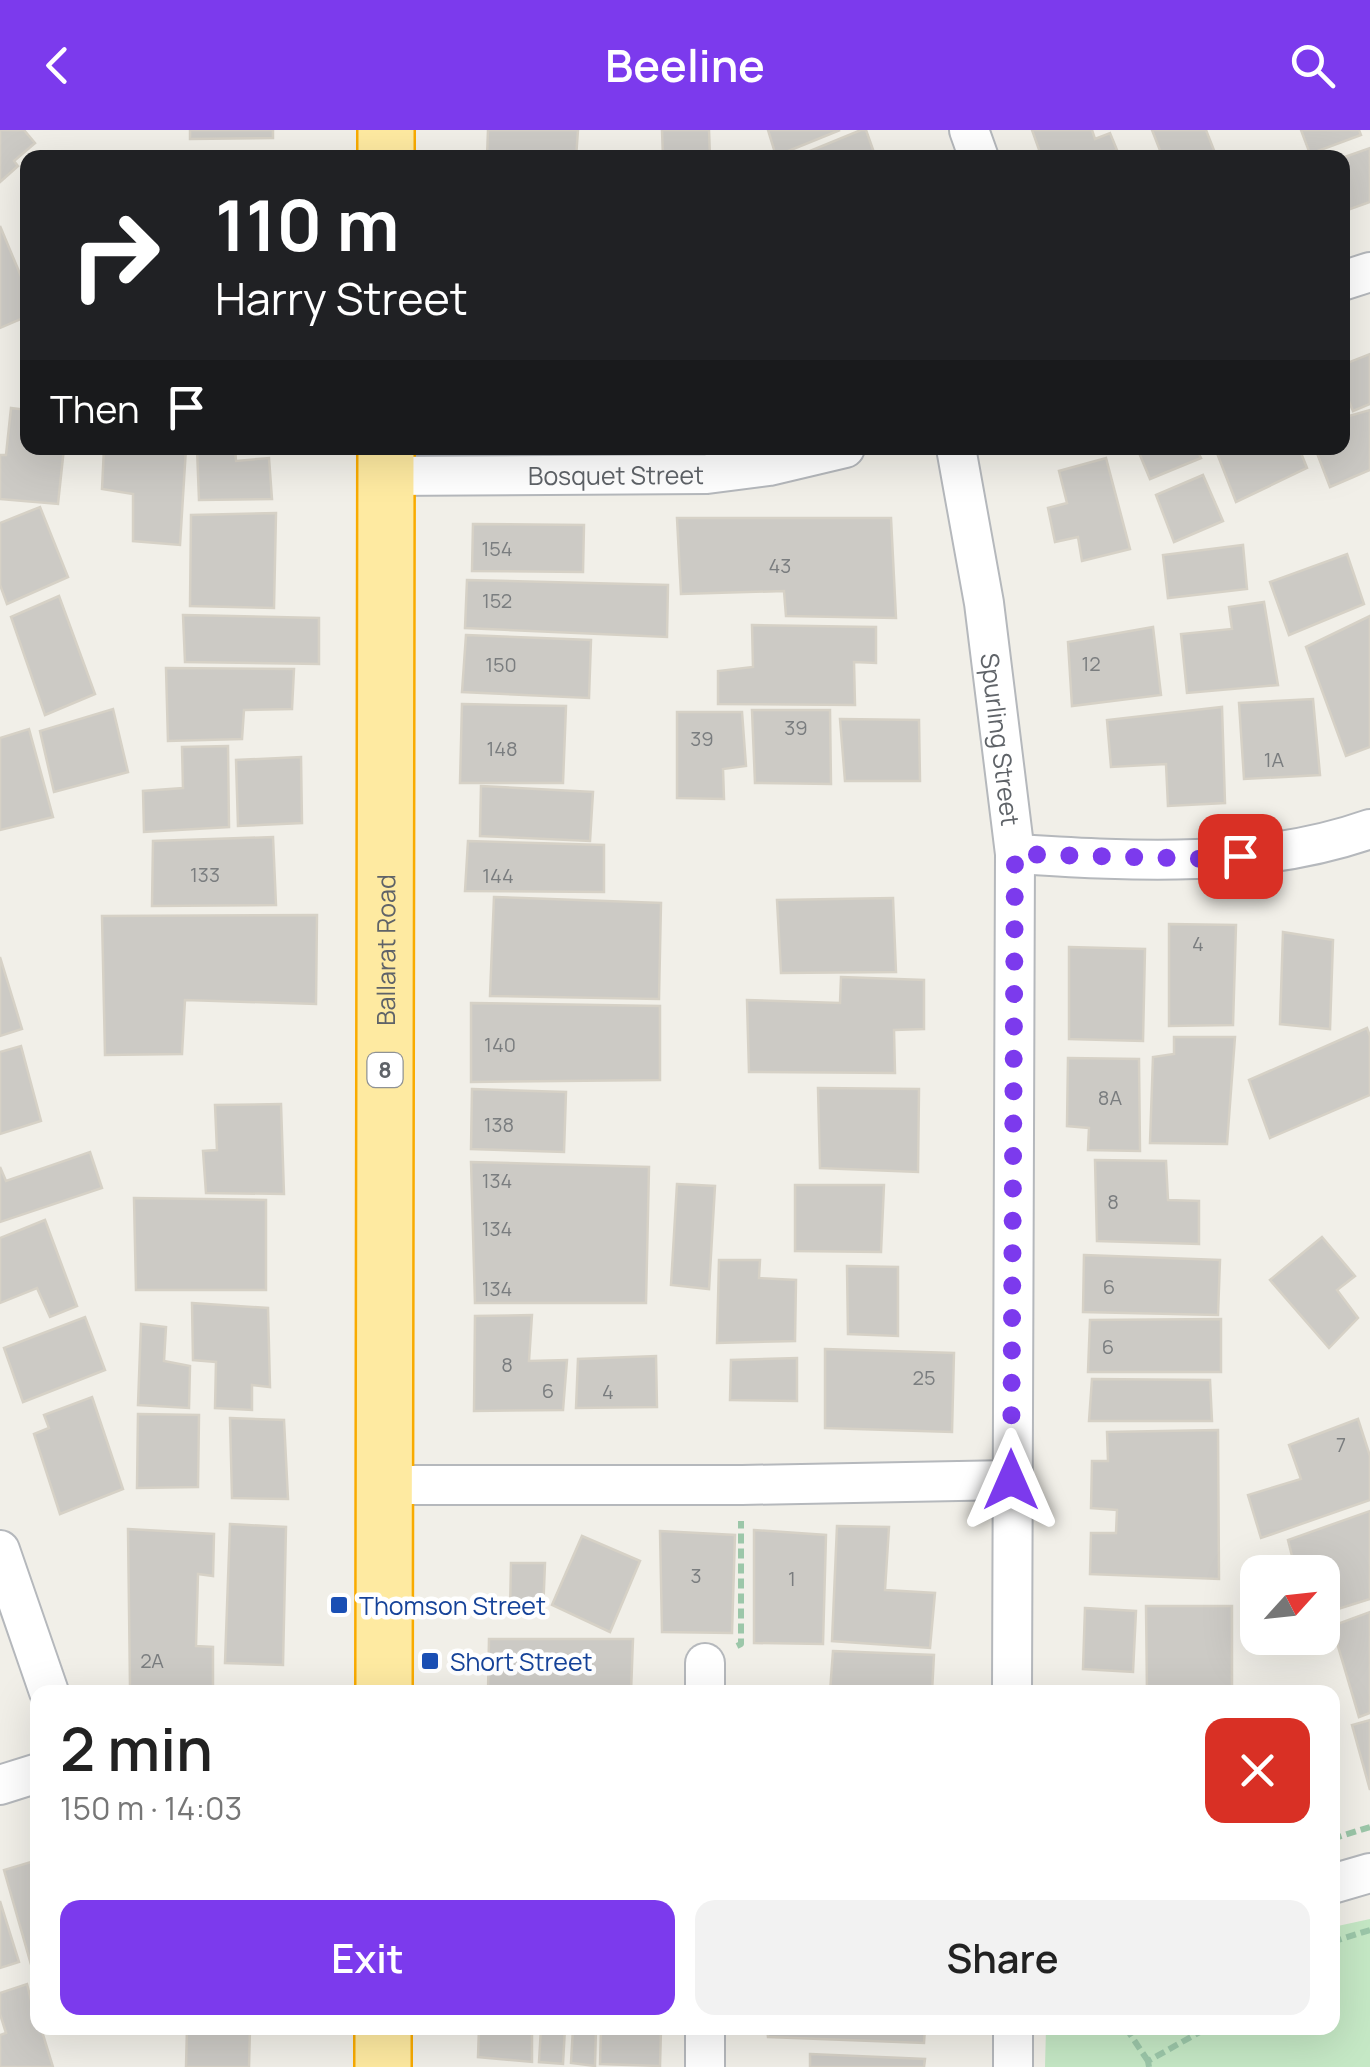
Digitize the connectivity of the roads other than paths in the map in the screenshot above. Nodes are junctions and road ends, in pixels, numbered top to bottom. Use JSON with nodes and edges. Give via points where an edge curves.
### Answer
{"nodes":[{"id":1,"x":815,"y":455,"type":"edge"},
{"id":2,"x":957,"y":455,"type":"edge"},
{"id":3,"x":386,"y":462,"type":"edge"},
{"id":4,"x":1370,"y":829,"type":"edge"},
{"id":5,"x":1015,"y":854,"type":"junction"},
{"id":6,"x":1011,"y":1480,"type":"junction"},
{"id":7,"x":385,"y":1485,"type":"junction"},
{"id":8,"x":0,"y":1550,"type":"edge"},
{"id":9,"x":47,"y":1685,"type":"edge"},
{"id":10,"x":384,"y":1685,"type":"edge"},
{"id":11,"x":1012,"y":1685,"type":"edge"},
{"id":12,"x":30,"y":1776,"type":"edge"},
{"id":13,"x":0,"y":1785,"type":"edge"},
{"id":14,"x":1370,"y":1873,"type":"edge"},
{"id":15,"x":1340,"y":1882,"type":"edge"},
{"id":16,"x":383,"y":2035,"type":"edge"},
{"id":17,"x":705,"y":2035,"type":"edge"},
{"id":18,"x":1013,"y":2035,"type":"edge"},
{"id":19,"x":383,"y":2067,"type":"edge"},
{"id":20,"x":705,"y":2067,"type":"edge"},
{"id":21,"x":1013,"y":2067,"type":"edge"}],
"edges":[{"from":1,"to":3,"type":"street","name":"Bosquet Street","via":[[707,474]]},
{"from":2,"to":5,"type":"street","name":"Spurling Street","via":[[984,603]]},
{"from":3,"to":7,"type":"highway","name":"Ballarat Road","number":"8"},
{"from":4,"to":5,"type":"street","via":[[1212,859]]},
{"from":5,"to":6,"type":"street","name":"Spurling Street"},
{"from":6,"to":7,"type":"street"},
{"from":6,"to":11,"type":"street","name":"Spurling Street"},
{"from":7,"to":10,"type":"highway","name":"Ballarat Road","number":"8"},
{"from":8,"to":9,"type":"street"},
{"from":12,"to":13,"type":"street"},
{"from":14,"to":15,"type":"street"},
{"from":16,"to":19,"type":"highway"},
{"from":17,"to":20,"type":"street"},
{"from":18,"to":21,"type":"street"}]}
